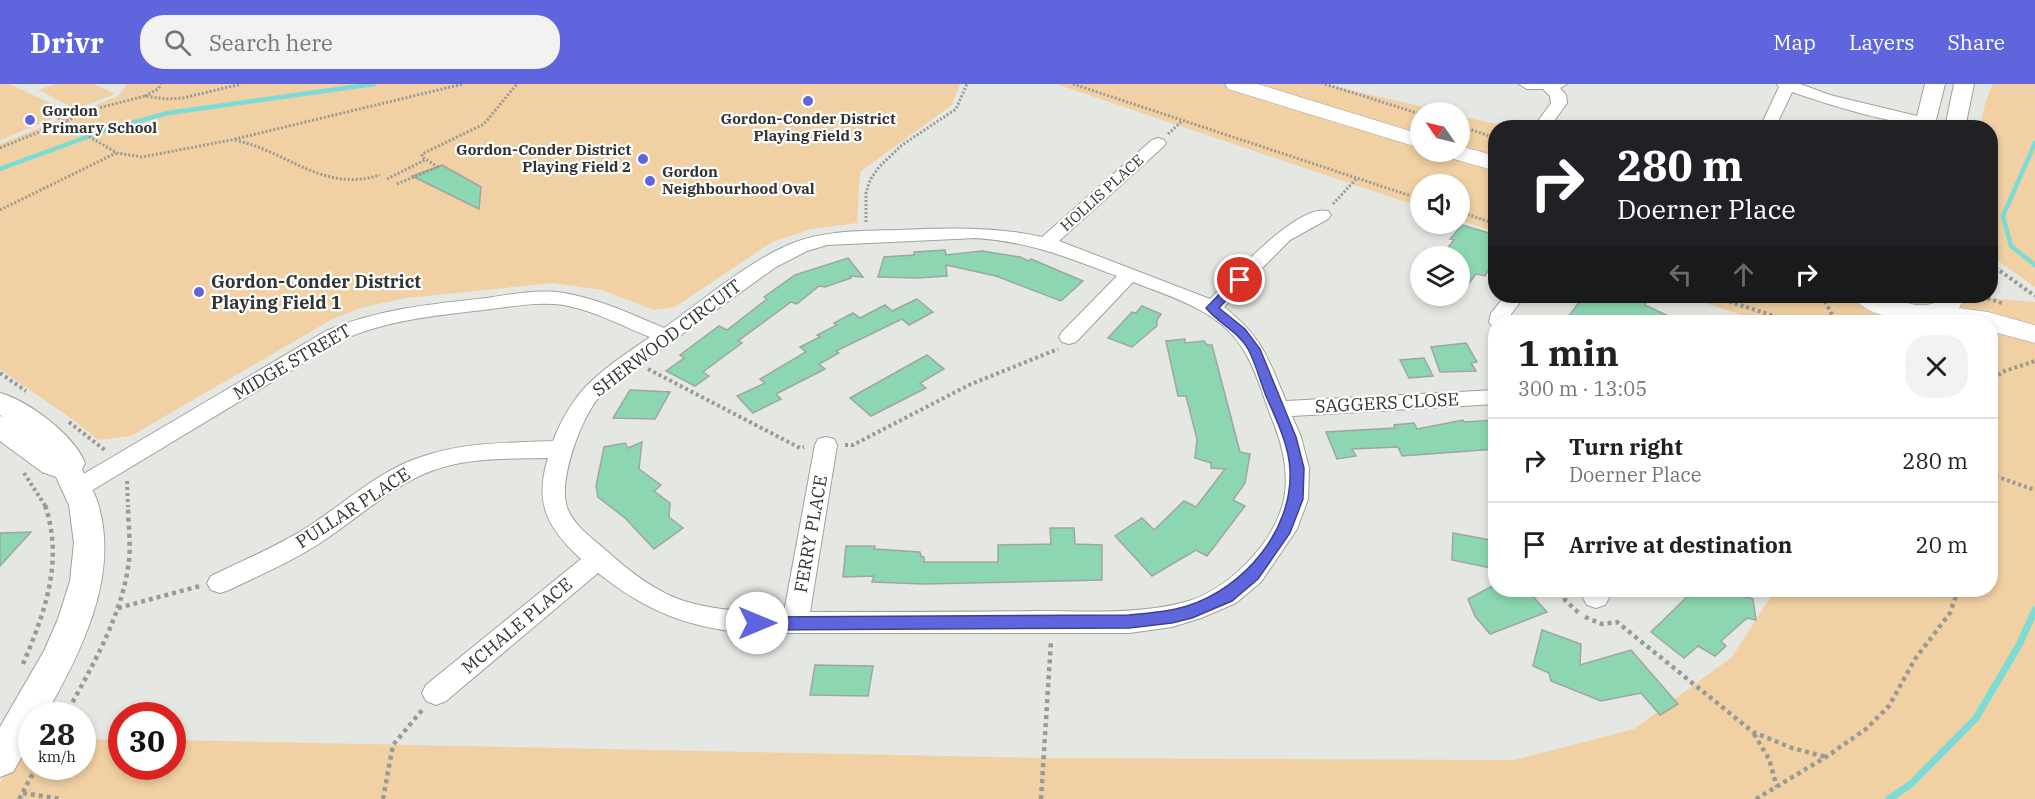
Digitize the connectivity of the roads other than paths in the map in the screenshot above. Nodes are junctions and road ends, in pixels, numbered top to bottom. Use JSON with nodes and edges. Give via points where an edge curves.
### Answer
{"nodes":[{"id":1,"x":1236,"y":84,"type":"edge"},
{"id":2,"x":1527,"y":84,"type":"edge"},
{"id":3,"x":1935,"y":84,"type":"edge"},
{"id":4,"x":1964,"y":84,"type":"edge"},
{"id":5,"x":1554,"y":85,"type":"edge"},
{"id":6,"x":1787,"y":85,"type":"edge"},
{"id":7,"x":1547,"y":120,"type":"edge"},
{"id":8,"x":1771,"y":120,"type":"edge"},
{"id":9,"x":1906,"y":120,"type":"edge"},
{"id":10,"x":1925,"y":120,"type":"edge"},
{"id":11,"x":1957,"y":120,"type":"edge"},
{"id":12,"x":1410,"y":138,"type":"edge"},
{"id":13,"x":1158,"y":143,"type":"dead end"},
{"id":14,"x":1470,"y":157,"type":"edge"},
{"id":15,"x":1488,"y":162,"type":"edge"},
{"id":16,"x":1322,"y":215,"type":"road end"},
{"id":17,"x":1046,"y":243,"type":"junction"},
{"id":18,"x":1130,"y":274,"type":"junction"},
{"id":19,"x":1883,"y":303,"type":"edge"},
{"id":20,"x":1987,"y":303,"type":"edge"},
{"id":21,"x":1941,"y":304,"type":"edge"},
{"id":22,"x":1212,"y":308,"type":"junction"},
{"id":23,"x":1971,"y":315,"type":"edge"},
{"id":24,"x":2035,"y":322,"type":"edge"},
{"id":25,"x":1998,"y":324,"type":"edge"},
{"id":26,"x":2035,"y":334,"type":"edge"},
{"id":27,"x":665,"y":336,"type":"junction"},
{"id":28,"x":1069,"y":337,"type":"road end"},
{"id":29,"x":1488,"y":397,"type":"edge"},
{"id":30,"x":0,"y":402,"type":"edge"},
{"id":31,"x":1278,"y":409,"type":"junction"},
{"id":32,"x":0,"y":426,"type":"edge"},
{"id":33,"x":826,"y":445,"type":"road end"},
{"id":34,"x":564,"y":449,"type":"junction"},
{"id":35,"x":72,"y":478,"type":"junction"},
{"id":36,"x":598,"y":558,"type":"junction"},
{"id":37,"x":220,"y":583,"type":"road end"},
{"id":38,"x":795,"y":623,"type":"junction"},
{"id":39,"x":436,"y":693,"type":"road end"},
{"id":40,"x":0,"y":760,"type":"edge"}],
"edges":[{"from":1,"to":12,"type":"main road"},
{"from":2,"to":5,"type":"street"},
{"from":3,"to":10,"type":"street"},
{"from":4,"to":11,"type":"street"},
{"from":5,"to":7,"type":"street","via":[[1559,103]]},
{"from":6,"to":8,"type":"street"},
{"from":6,"to":9,"type":"street"},
{"from":13,"to":17,"type":"street","name":"HOLLIS PLACE"},
{"from":14,"to":15,"type":"main road"},
{"from":16,"to":22,"type":"street","via":[[1284,236]]},
{"from":17,"to":18,"type":"street","name":"SHERWOOD CIRCUIT"},
{"from":17,"to":27,"type":"street","name":"SHERWOOD CIRCUIT","via":[[976,233],[817,242],[769,263]]},
{"from":18,"to":22,"type":"street","name":"SHERWOOD CIRCUIT"},
{"from":18,"to":28,"type":"street"},
{"from":19,"to":21,"type":"main road","via":[[1909,313]]},
{"from":20,"to":24,"type":"main road"},
{"from":21,"to":23,"type":"main road"},
{"from":22,"to":31,"type":"street","name":"SHERWOOD CIRCUIT","via":[[1241,331],[1254,349]]},
{"from":25,"to":26,"type":"main road"},
{"from":27,"to":34,"type":"street","name":"SHERWOOD CIRCUIT","via":[[602,381],[585,400]]},
{"from":27,"to":35,"type":"street","name":"MIDGE STREET","via":[[585,303],[562,299],[525,299],[387,316],[333,336]]},
{"from":29,"to":31,"type":"street","name":"SAGGERS CLOSE"},
{"from":30,"to":35,"type":"street","via":[[54,440],[70,458]]},
{"from":31,"to":38,"type":"street","name":"SHERWOOD CIRCUIT","via":[[1297,468],[1296,499],[1285,529],[1252,575],[1227,596],[1192,611],[1129,622]]},
{"from":32,"to":35,"type":"street"},
{"from":33,"to":38,"type":"street","name":"FERRY PLACE"},
{"from":34,"to":36,"type":"street","name":"SHERWOOD CIRCUIT","via":[[553,480],[553,502],[561,523]]},
{"from":34,"to":37,"type":"street","name":"PULLAR PLACE","via":[[475,453],[444,458],[414,469],[302,543]]},
{"from":35,"to":40,"type":"street","via":[[90,540],[79,607],[59,658]]},
{"from":36,"to":38,"type":"street","name":"SHERWOOD CIRCUIT","via":[[639,590],[673,609],[714,620]]},
{"from":36,"to":39,"type":"street","name":"MCHALE PLACE"}]}
